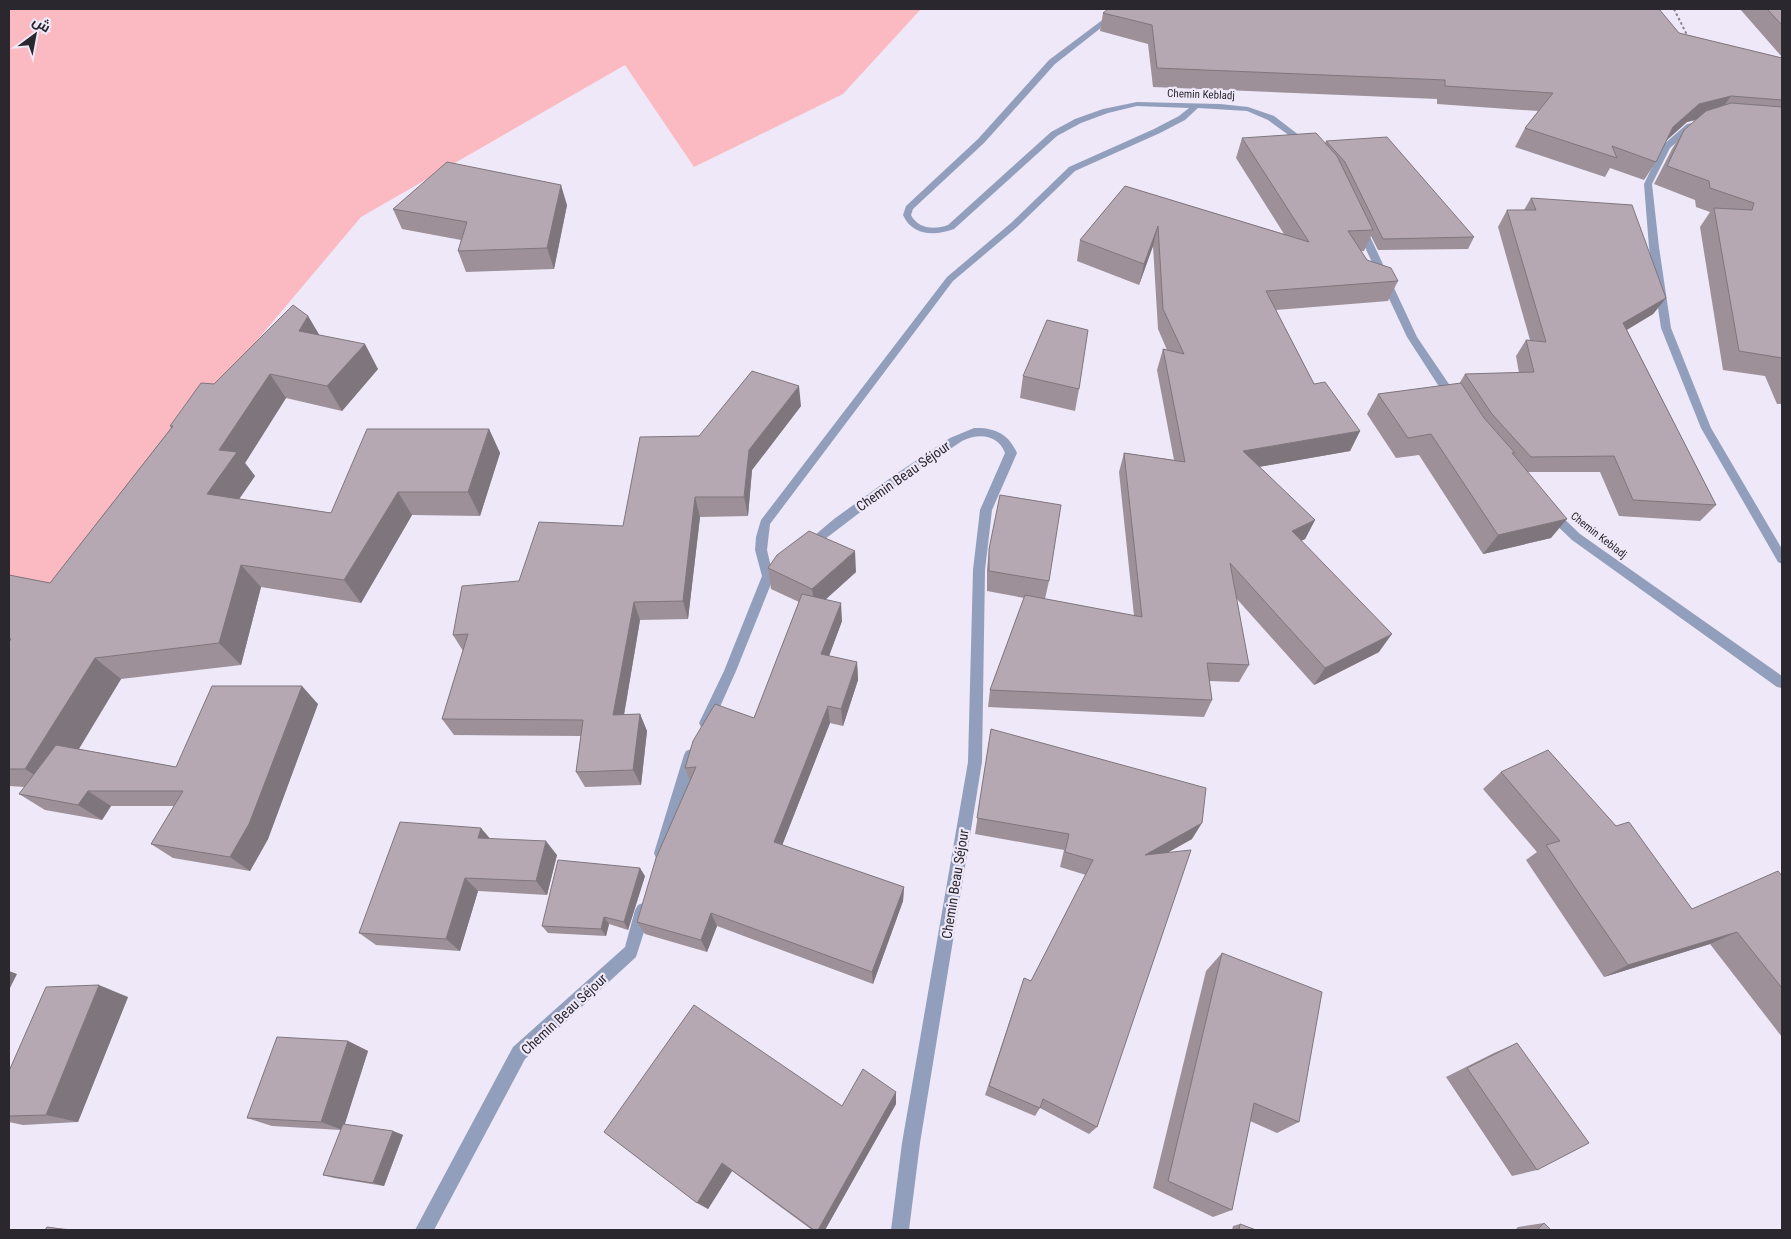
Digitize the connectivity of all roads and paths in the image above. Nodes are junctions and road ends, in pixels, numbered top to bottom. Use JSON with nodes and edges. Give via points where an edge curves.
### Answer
{"nodes":[{"id":1,"x":1120,"y":9,"type":"edge"},
{"id":2,"x":1674,"y":9,"type":"edge"},
{"id":3,"x":1690,"y":41,"type":"edge"},
{"id":4,"x":1195,"y":106,"type":"junction"},
{"id":5,"x":1709,"y":121,"type":"edge"},
{"id":6,"x":1314,"y":150,"type":"edge"},
{"id":7,"x":1358,"y":222,"type":"edge"},
{"id":8,"x":1460,"y":410,"type":"edge"},
{"id":9,"x":1544,"y":506,"type":"edge"},
{"id":10,"x":1782,"y":559,"type":"edge"},
{"id":11,"x":768,"y":576,"type":"junction"},
{"id":12,"x":1782,"y":683,"type":"edge"},
{"id":13,"x":656,"y":868,"type":"edge"},
{"id":14,"x":648,"y":896,"type":"edge"},
{"id":15,"x":424,"y":1230,"type":"edge"},
{"id":16,"x":900,"y":1230,"type":"edge"}],
"edges":[{"from":1,"to":4,"type":"street","name":"Chemin Kebladj","via":[[1052,62],[981,140],[909,208],[910,222],[928,230],[951,226],[1054,134],[1078,121],[1137,104]]},
{"from":2,"to":3,"type":"path"},
{"from":4,"to":6,"type":"street","name":"Chemin Kebladj","via":[[1248,109],[1271,118]]},
{"from":4,"to":11,"type":"street","via":[[1182,118],[1157,131],[1072,169],[1014,225],[950,279],[766,523],[760,549]]},
{"from":5,"to":10,"type":"street","via":[[1690,126],[1666,146],[1648,184],[1666,328],[1706,428]]},
{"from":7,"to":8,"type":"street","via":[[1412,337]]},
{"from":9,"to":12,"type":"street","name":"Chemin Kebladj","via":[[1576,537]]},
{"from":11,"to":13,"type":"street","via":[[730,671],[690,757]]},
{"from":11,"to":16,"type":"street","name":"Chemin Beau Séjour","via":[[899,476],[962,436],[990,433],[1002,438],[1010,448],[1011,453],[986,510],[979,570],[975,762]]},
{"from":14,"to":15,"type":"street","name":"Chemin Beau Séjour","via":[[631,952],[519,1053]]}]}
